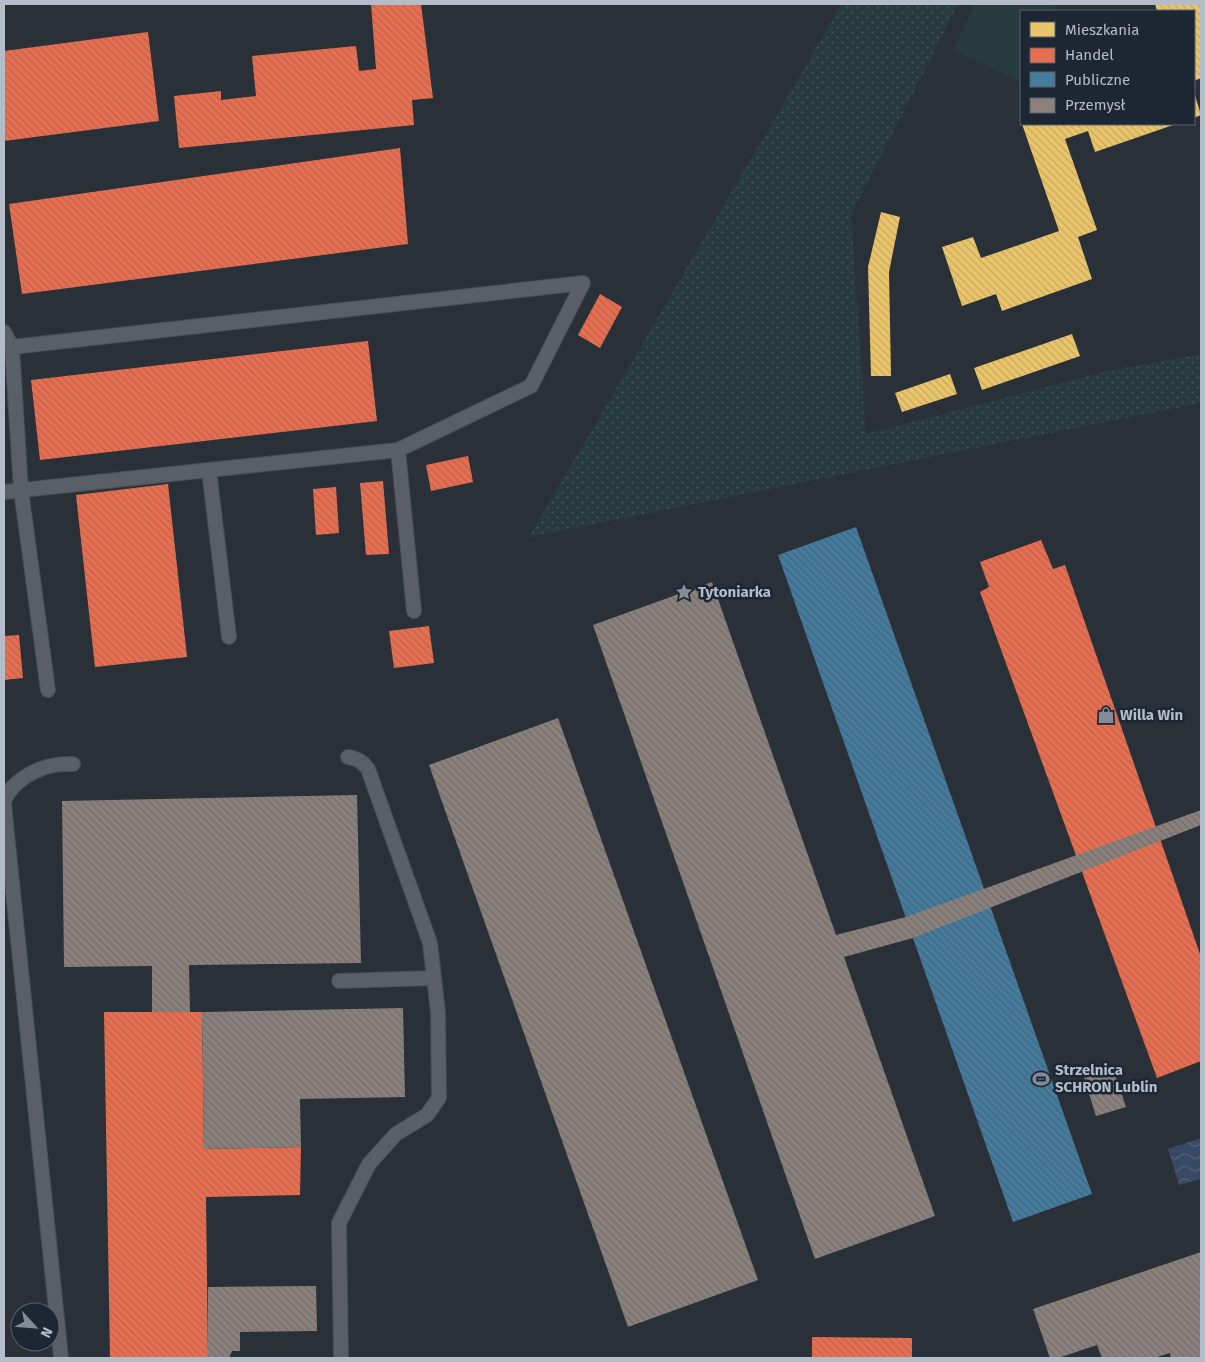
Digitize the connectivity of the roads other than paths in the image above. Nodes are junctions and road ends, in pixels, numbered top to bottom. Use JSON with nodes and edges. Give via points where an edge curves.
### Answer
{"nodes":[{"id":1,"x":4,"y":332,"type":"edge"},
{"id":2,"x":12,"y":347,"type":"junction"},
{"id":3,"x":398,"y":450,"type":"junction"},
{"id":4,"x":209,"y":470,"type":"junction"},
{"id":5,"x":21,"y":490,"type":"junction"},
{"id":6,"x":4,"y":492,"type":"edge"},
{"id":7,"x":414,"y":611,"type":"dead end"},
{"id":8,"x":229,"y":637,"type":"dead end"},
{"id":9,"x":48,"y":690,"type":"dead end"},
{"id":10,"x":348,"y":757,"type":"dead end"},
{"id":11,"x":73,"y":764,"type":"dead end"},
{"id":12,"x":9,"y":909,"type":"edge"},
{"id":13,"x":434,"y":978,"type":"junction"},
{"id":14,"x":338,"y":981,"type":"dead end"},
{"id":15,"x":60,"y":1358,"type":"edge"},
{"id":16,"x":342,"y":1358,"type":"edge"}],
"edges":[{"from":1,"to":2,"type":"lane"},
{"from":2,"to":3,"type":"lane","via":[[583,283],[531,386]]},
{"from":2,"to":5,"type":"lane"},
{"from":3,"to":4,"type":"lane"},
{"from":3,"to":7,"type":"lane"},
{"from":4,"to":5,"type":"lane"},
{"from":4,"to":8,"type":"lane"},
{"from":5,"to":6,"type":"lane"},
{"from":5,"to":9,"type":"lane"},
{"from":10,"to":13,"type":"lane","via":[[363,762],[368,769],[430,943]]},
{"from":11,"to":12,"type":"lane","via":[[35,771],[20,780],[4,801]]},
{"from":12,"to":15,"type":"lane"},
{"from":13,"to":14,"type":"lane"},
{"from":13,"to":16,"type":"lane","via":[[438,1012],[439,1098],[426,1114],[396,1134],[369,1164],[339,1223]]}]}
